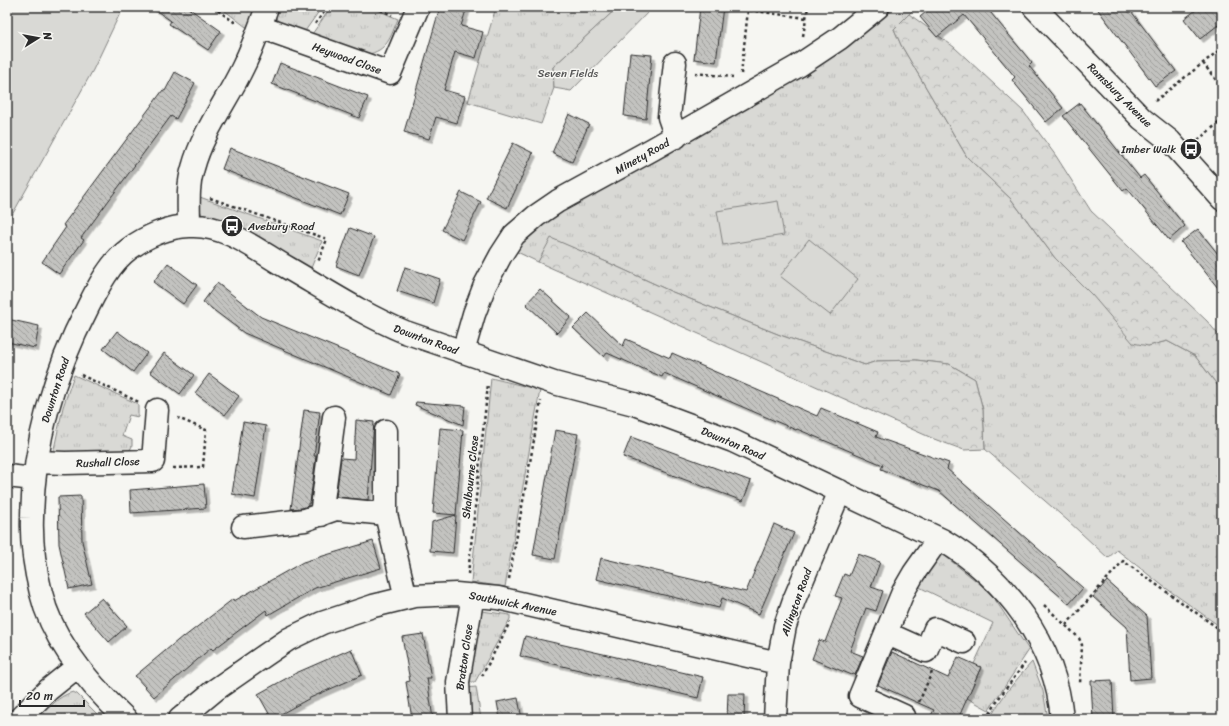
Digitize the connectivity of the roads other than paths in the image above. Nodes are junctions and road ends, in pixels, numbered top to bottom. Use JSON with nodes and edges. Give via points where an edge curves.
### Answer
{"nodes":[{"id":1,"x":418,"y":7,"type":"edge"},
{"id":2,"x":878,"y":7,"type":"edge"},
{"id":3,"x":1034,"y":7,"type":"edge"},
{"id":4,"x":261,"y":24,"type":"edge"},
{"id":5,"x":675,"y":66,"type":"road end"},
{"id":6,"x":676,"y":137,"type":"junction"},
{"id":7,"x":1222,"y":200,"type":"edge"},
{"id":8,"x":189,"y":226,"type":"junction"},
{"id":9,"x":463,"y":352,"type":"junction"},
{"id":10,"x":156,"y":410,"type":"dead end"},
{"id":11,"x":334,"y":417,"type":"dead end"},
{"id":12,"x":386,"y":431,"type":"dead end"},
{"id":13,"x":35,"y":471,"type":"junction"},
{"id":14,"x":7,"y":476,"type":"edge"},
{"id":15,"x":840,"y":491,"type":"junction"},
{"id":16,"x":386,"y":514,"type":"junction"},
{"id":17,"x":322,"y":515,"type":"junction"},
{"id":18,"x":243,"y":527,"type":"dead end"},
{"id":19,"x":938,"y":539,"type":"junction"},
{"id":20,"x":469,"y":594,"type":"junction"},
{"id":21,"x":406,"y":598,"type":"junction"},
{"id":22,"x":886,"y":633,"type":"junction"},
{"id":23,"x":964,"y":642,"type":"dead end"},
{"id":24,"x":778,"y":663,"type":"junction"},
{"id":25,"x":78,"y":666,"type":"junction"},
{"id":26,"x":911,"y":710,"type":"road end"},
{"id":27,"x":19,"y":719,"type":"edge"},
{"id":28,"x":126,"y":719,"type":"edge"},
{"id":29,"x":180,"y":719,"type":"edge"},
{"id":30,"x":460,"y":719,"type":"edge"},
{"id":31,"x":775,"y":719,"type":"edge"},
{"id":32,"x":1062,"y":719,"type":"edge"}],
"edges":[{"from":1,"to":4,"type":"street","name":"Heywood Close","via":[[390,73]]},
{"from":2,"to":6,"type":"street","name":"Minety Road","via":[[807,61]]},
{"from":3,"to":7,"type":"street","name":"Ramsbury Avenue","via":[[1137,115],[1170,141]]},
{"from":4,"to":8,"type":"street","via":[[243,67],[215,117],[192,168],[188,192]]},
{"from":5,"to":6,"type":"street","via":[[670,117]]},
{"from":6,"to":9,"type":"street","name":"Minety Road","via":[[558,200],[514,235],[485,285]]},
{"from":8,"to":9,"type":"street","name":"Downton Road","via":[[219,230],[239,239],[383,323]]},
{"from":8,"to":13,"type":"street","name":"Downton Road","via":[[151,236],[128,250],[115,263],[98,288],[79,325],[51,395]]},
{"from":9,"to":15,"type":"street","name":"Downton Road","via":[[545,380],[665,415],[733,441]]},
{"from":10,"to":13,"type":"street","name":"Rushall Close","via":[[153,461],[65,463]]},
{"from":11,"to":17,"type":"street"},
{"from":12,"to":16,"type":"street"},
{"from":13,"to":14,"type":"street"},
{"from":13,"to":25,"type":"street","name":"Downton Road","via":[[32,528],[35,565],[41,594],[51,622]]},
{"from":15,"to":19,"type":"street","name":"Downton Road"},
{"from":15,"to":24,"type":"street","name":"Allington Road","via":[[794,600],[785,626]]},
{"from":16,"to":17,"type":"street","via":[[336,509]]},
{"from":16,"to":21,"type":"street"},
{"from":17,"to":18,"type":"street","via":[[305,520]]},
{"from":19,"to":22,"type":"street","via":[[903,592]]},
{"from":19,"to":32,"type":"street","name":"Downton Road","via":[[975,562],[1002,588],[1023,616],[1041,645],[1055,676],[1061,700]]},
{"from":20,"to":21,"type":"street","name":"Southwick Avenue","via":[[435,594]]},
{"from":20,"to":24,"type":"street","name":"Southwick Avenue","via":[[510,601]]},
{"from":20,"to":30,"type":"street","name":"Bratton Close","via":[[458,682]]},
{"from":21,"to":29,"type":"street","name":"Southwick Avenue","via":[[322,623],[289,640],[215,690]]},
{"from":22,"to":23,"type":"street","via":[[926,651],[936,629]]},
{"from":22,"to":26,"type":"street","via":[[860,696]]},
{"from":24,"to":31,"type":"street","name":"Allington Road"},
{"from":25,"to":27,"type":"street","via":[[48,690]]},
{"from":25,"to":28,"type":"street","name":"Downton Road"}]}
